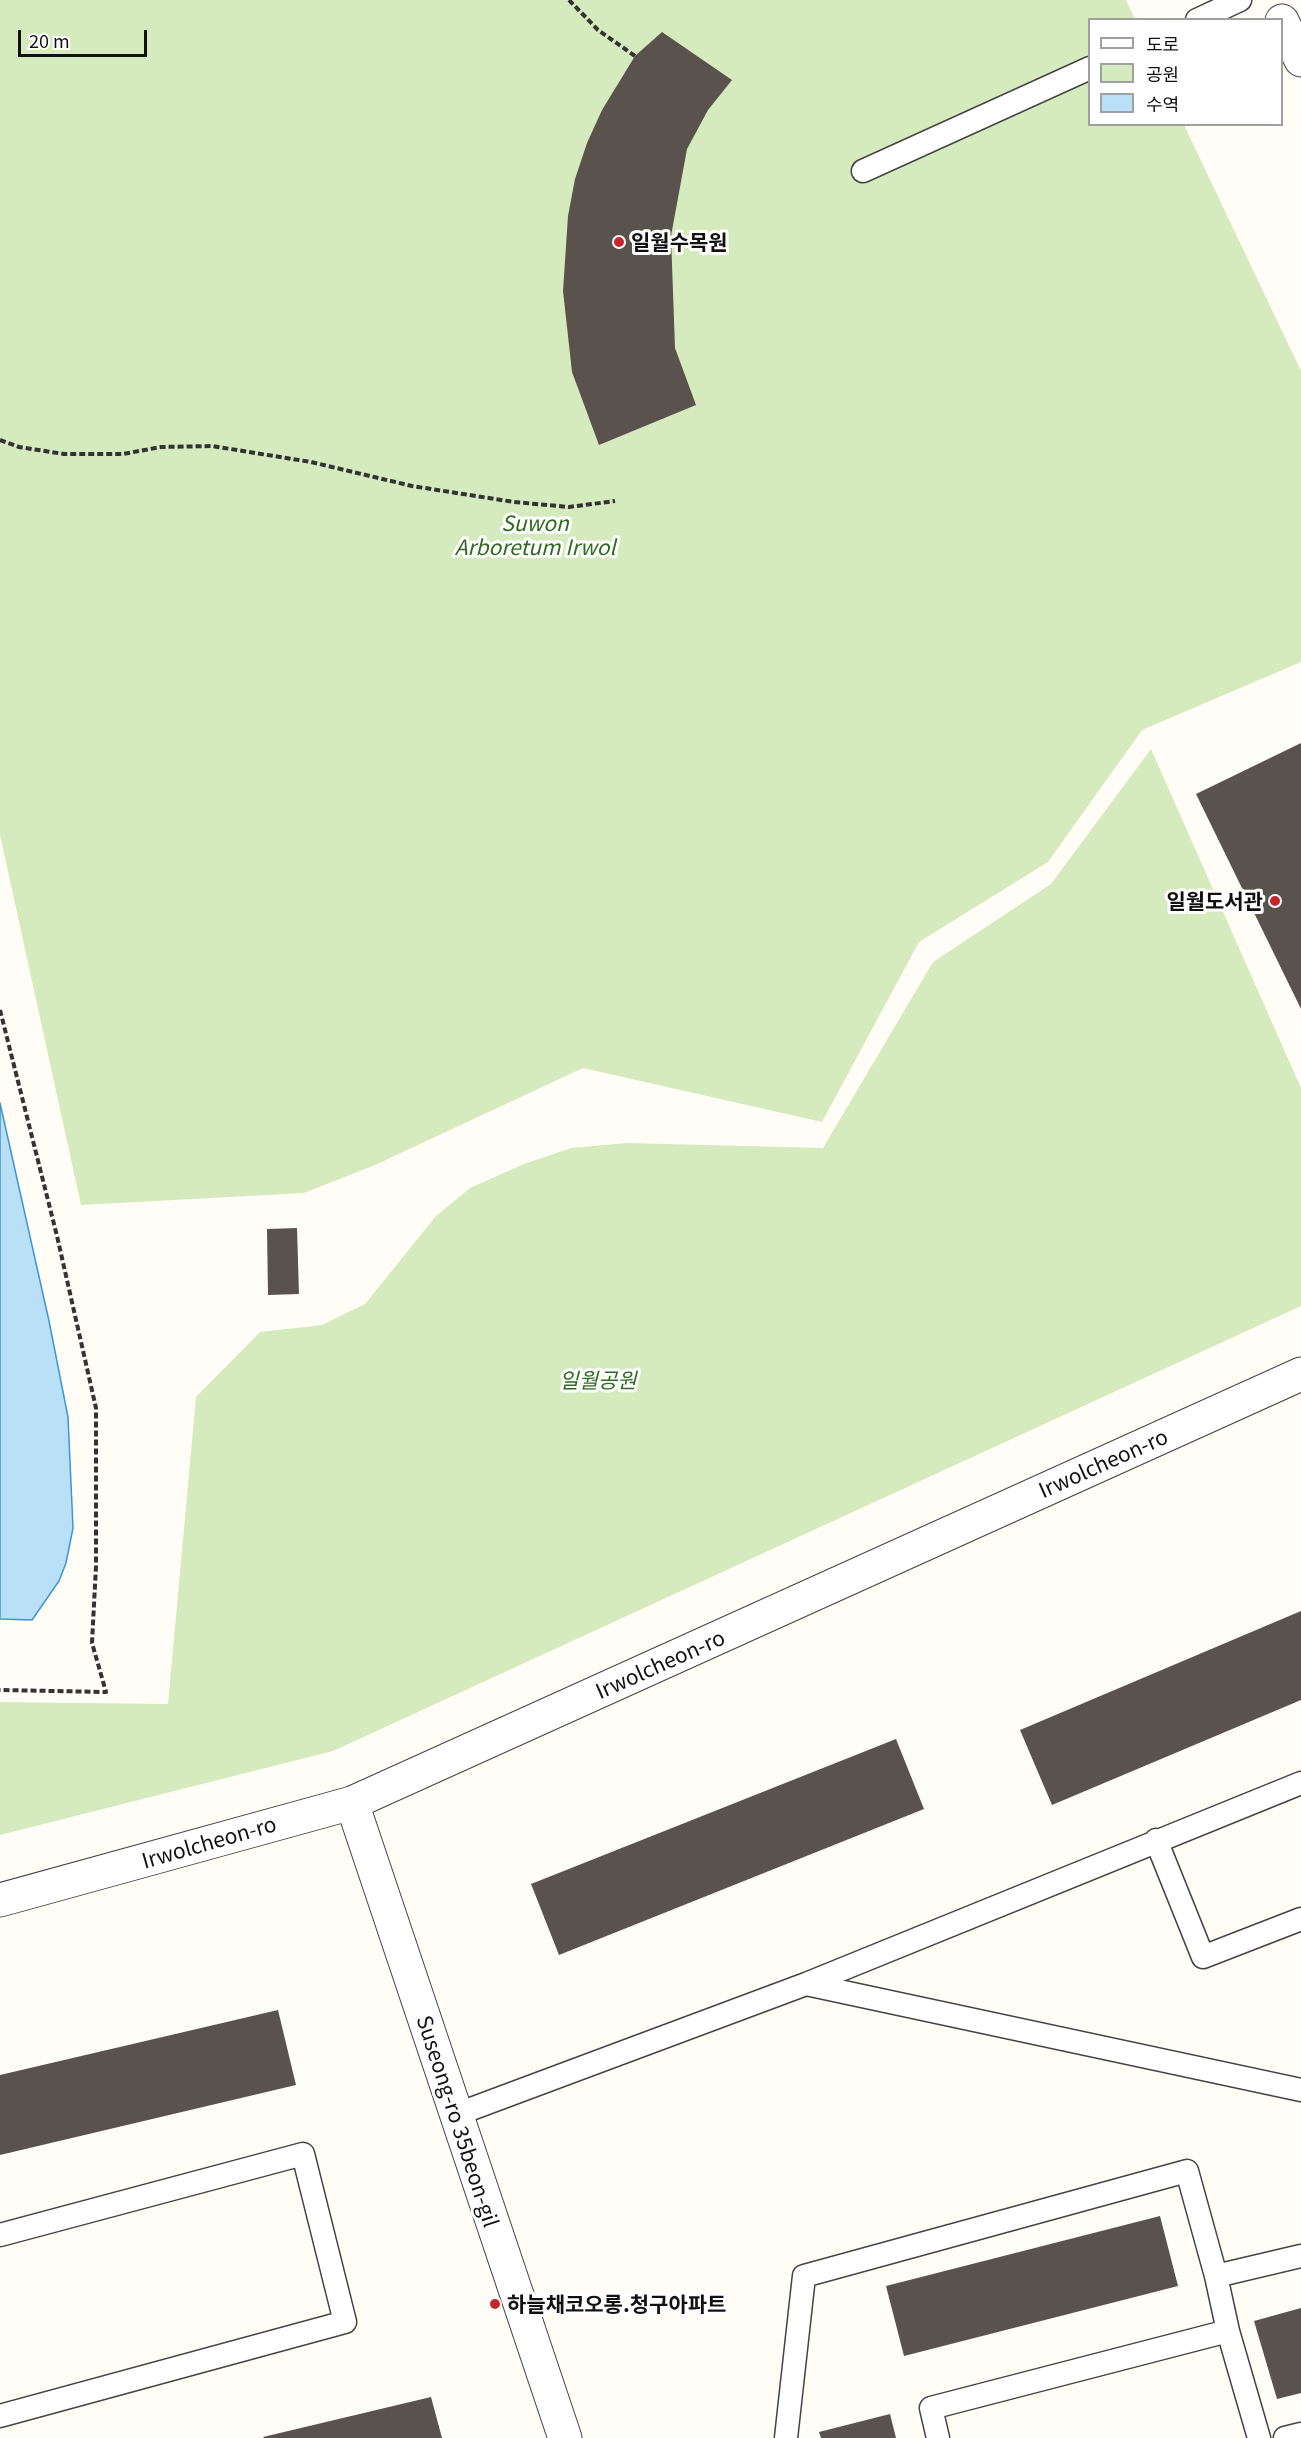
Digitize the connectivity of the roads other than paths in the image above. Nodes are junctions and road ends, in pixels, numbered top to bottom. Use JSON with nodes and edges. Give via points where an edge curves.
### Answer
{"nodes":[{"id":1,"x":1240,"y":0,"type":"edge"},
{"id":2,"x":1271,"y":0,"type":"edge"},
{"id":3,"x":1201,"y":18,"type":"edge"},
{"id":4,"x":1280,"y":18,"type":"edge"},
{"id":5,"x":1283,"y":24,"type":"edge"},
{"id":6,"x":1301,"y":60,"type":"edge"},
{"id":7,"x":1088,"y":68,"type":"edge"},
{"id":8,"x":863,"y":171,"type":"dead end"},
{"id":9,"x":1301,"y":1374,"type":"edge"},
{"id":10,"x":1301,"y":1783,"type":"edge"},
{"id":11,"x":352,"y":1803,"type":"junction"},
{"id":12,"x":1156,"y":1840,"type":"junction"},
{"id":13,"x":0,"y":1900,"type":"edge"},
{"id":14,"x":1301,"y":1919,"type":"edge"},
{"id":15,"x":806,"y":1984,"type":"junction"},
{"id":16,"x":1301,"y":2090,"type":"edge"},
{"id":17,"x":455,"y":2115,"type":"junction"},
{"id":18,"x":0,"y":2235,"type":"edge"},
{"id":19,"x":1301,"y":2256,"type":"edge"},
{"id":20,"x":1216,"y":2276,"type":"junction"},
{"id":21,"x":1228,"y":2331,"type":"junction"},
{"id":22,"x":0,"y":2416,"type":"edge"},
{"id":23,"x":1301,"y":2434,"type":"edge"},
{"id":24,"x":565,"y":2438,"type":"edge"},
{"id":25,"x":786,"y":2438,"type":"edge"},
{"id":26,"x":938,"y":2438,"type":"edge"},
{"id":27,"x":1259,"y":2438,"type":"edge"},
{"id":28,"x":1285,"y":2438,"type":"edge"}],
"edges":[{"from":1,"to":3,"type":"lane"},
{"from":2,"to":4,"type":"street"},
{"from":5,"to":6,"type":"street"},
{"from":7,"to":8,"type":"lane"},
{"from":9,"to":11,"type":"street","name":"Irwolcheon-ro"},
{"from":10,"to":12,"type":"lane"},
{"from":11,"to":13,"type":"street","name":"Irwolcheon-ro"},
{"from":11,"to":17,"type":"street","name":"Suseong-ro 35beon-gil"},
{"from":12,"to":14,"type":"lane","via":[[1203,1957]]},
{"from":12,"to":15,"type":"lane"},
{"from":15,"to":16,"type":"lane"},
{"from":15,"to":17,"type":"lane"},
{"from":17,"to":24,"type":"street","name":"Suseong-ro 35beon-gil"},
{"from":18,"to":22,"type":"lane","via":[[303,2154],[345,2322]]},
{"from":19,"to":20,"type":"lane"},
{"from":20,"to":21,"type":"lane"},
{"from":20,"to":25,"type":"lane","via":[[1187,2171],[804,2276]]},
{"from":21,"to":26,"type":"lane","via":[[931,2408]]},
{"from":21,"to":27,"type":"lane"},
{"from":23,"to":28,"type":"lane"}]}
